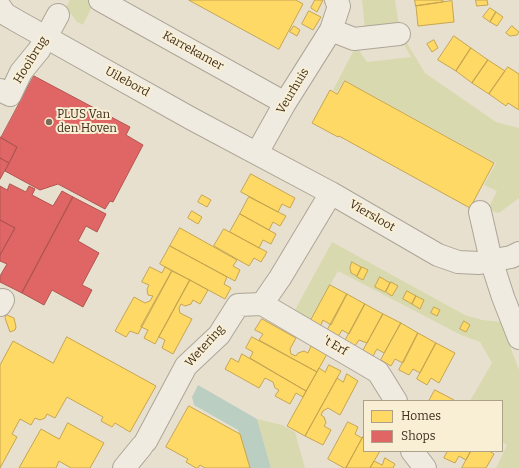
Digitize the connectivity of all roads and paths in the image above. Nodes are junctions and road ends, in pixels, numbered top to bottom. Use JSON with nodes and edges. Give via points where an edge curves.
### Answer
{"nodes":[{"id":1,"x":100,"y":0,"type":"edge"},
{"id":2,"x":336,"y":0,"type":"edge"},
{"id":3,"x":0,"y":7,"type":"edge"},
{"id":4,"x":58,"y":15,"type":"dead end"},
{"id":5,"x":331,"y":30,"type":"junction"},
{"id":6,"x":399,"y":34,"type":"dead end"},
{"id":7,"x":46,"y":37,"type":"junction"},
{"id":8,"x":0,"y":90,"type":"edge"},
{"id":9,"x":285,"y":102,"type":"junction"},
{"id":10,"x":257,"y":153,"type":"junction"},
{"id":11,"x":331,"y":193,"type":"junction"},
{"id":12,"x":480,"y":212,"type":"dead end"},
{"id":13,"x":519,"y":253,"type":"edge"},
{"id":14,"x":491,"y":260,"type":"junction"},
{"id":15,"x":262,"y":304,"type":"junction"},
{"id":16,"x":519,"y":338,"type":"edge"},
{"id":17,"x":395,"y":400,"type":"edge"},
{"id":18,"x":413,"y":452,"type":"edge"},
{"id":19,"x":124,"y":468,"type":"edge"},
{"id":20,"x":425,"y":468,"type":"edge"}],
"edges":[{"from":1,"to":9,"type":"street","name":"Karrekamer"},
{"from":2,"to":5,"type":"street","name":"Veurhuis","via":[[339,6]]},
{"from":3,"to":7,"type":"street","name":"Uilebord","via":[[5,14]]},
{"from":4,"to":7,"type":"street","name":"Hooibrug"},
{"from":5,"to":6,"type":"street","via":[[354,39]]},
{"from":5,"to":9,"type":"street","name":"Veurhuis"},
{"from":7,"to":8,"type":"street","name":"Hooibrug","via":[[10,95]]},
{"from":7,"to":10,"type":"street","name":"Uilebord"},
{"from":9,"to":10,"type":"street","name":"Veurhuis"},
{"from":10,"to":11,"type":"street","name":"Viersloot"},
{"from":11,"to":14,"type":"street","name":"Viersloot","via":[[438,256],[458,262],[479,263]]},
{"from":11,"to":15,"type":"street"},
{"from":12,"to":14,"type":"street"},
{"from":13,"to":14,"type":"street","name":"Viersloot"},
{"from":14,"to":16,"type":"street"},
{"from":15,"to":17,"type":"street","name":"'t Erf","via":[[378,372]]},
{"from":15,"to":19,"type":"street","name":"Wetering","via":[[238,305],[219,335],[186,366],[144,443]]},
{"from":18,"to":20,"type":"street"}]}
